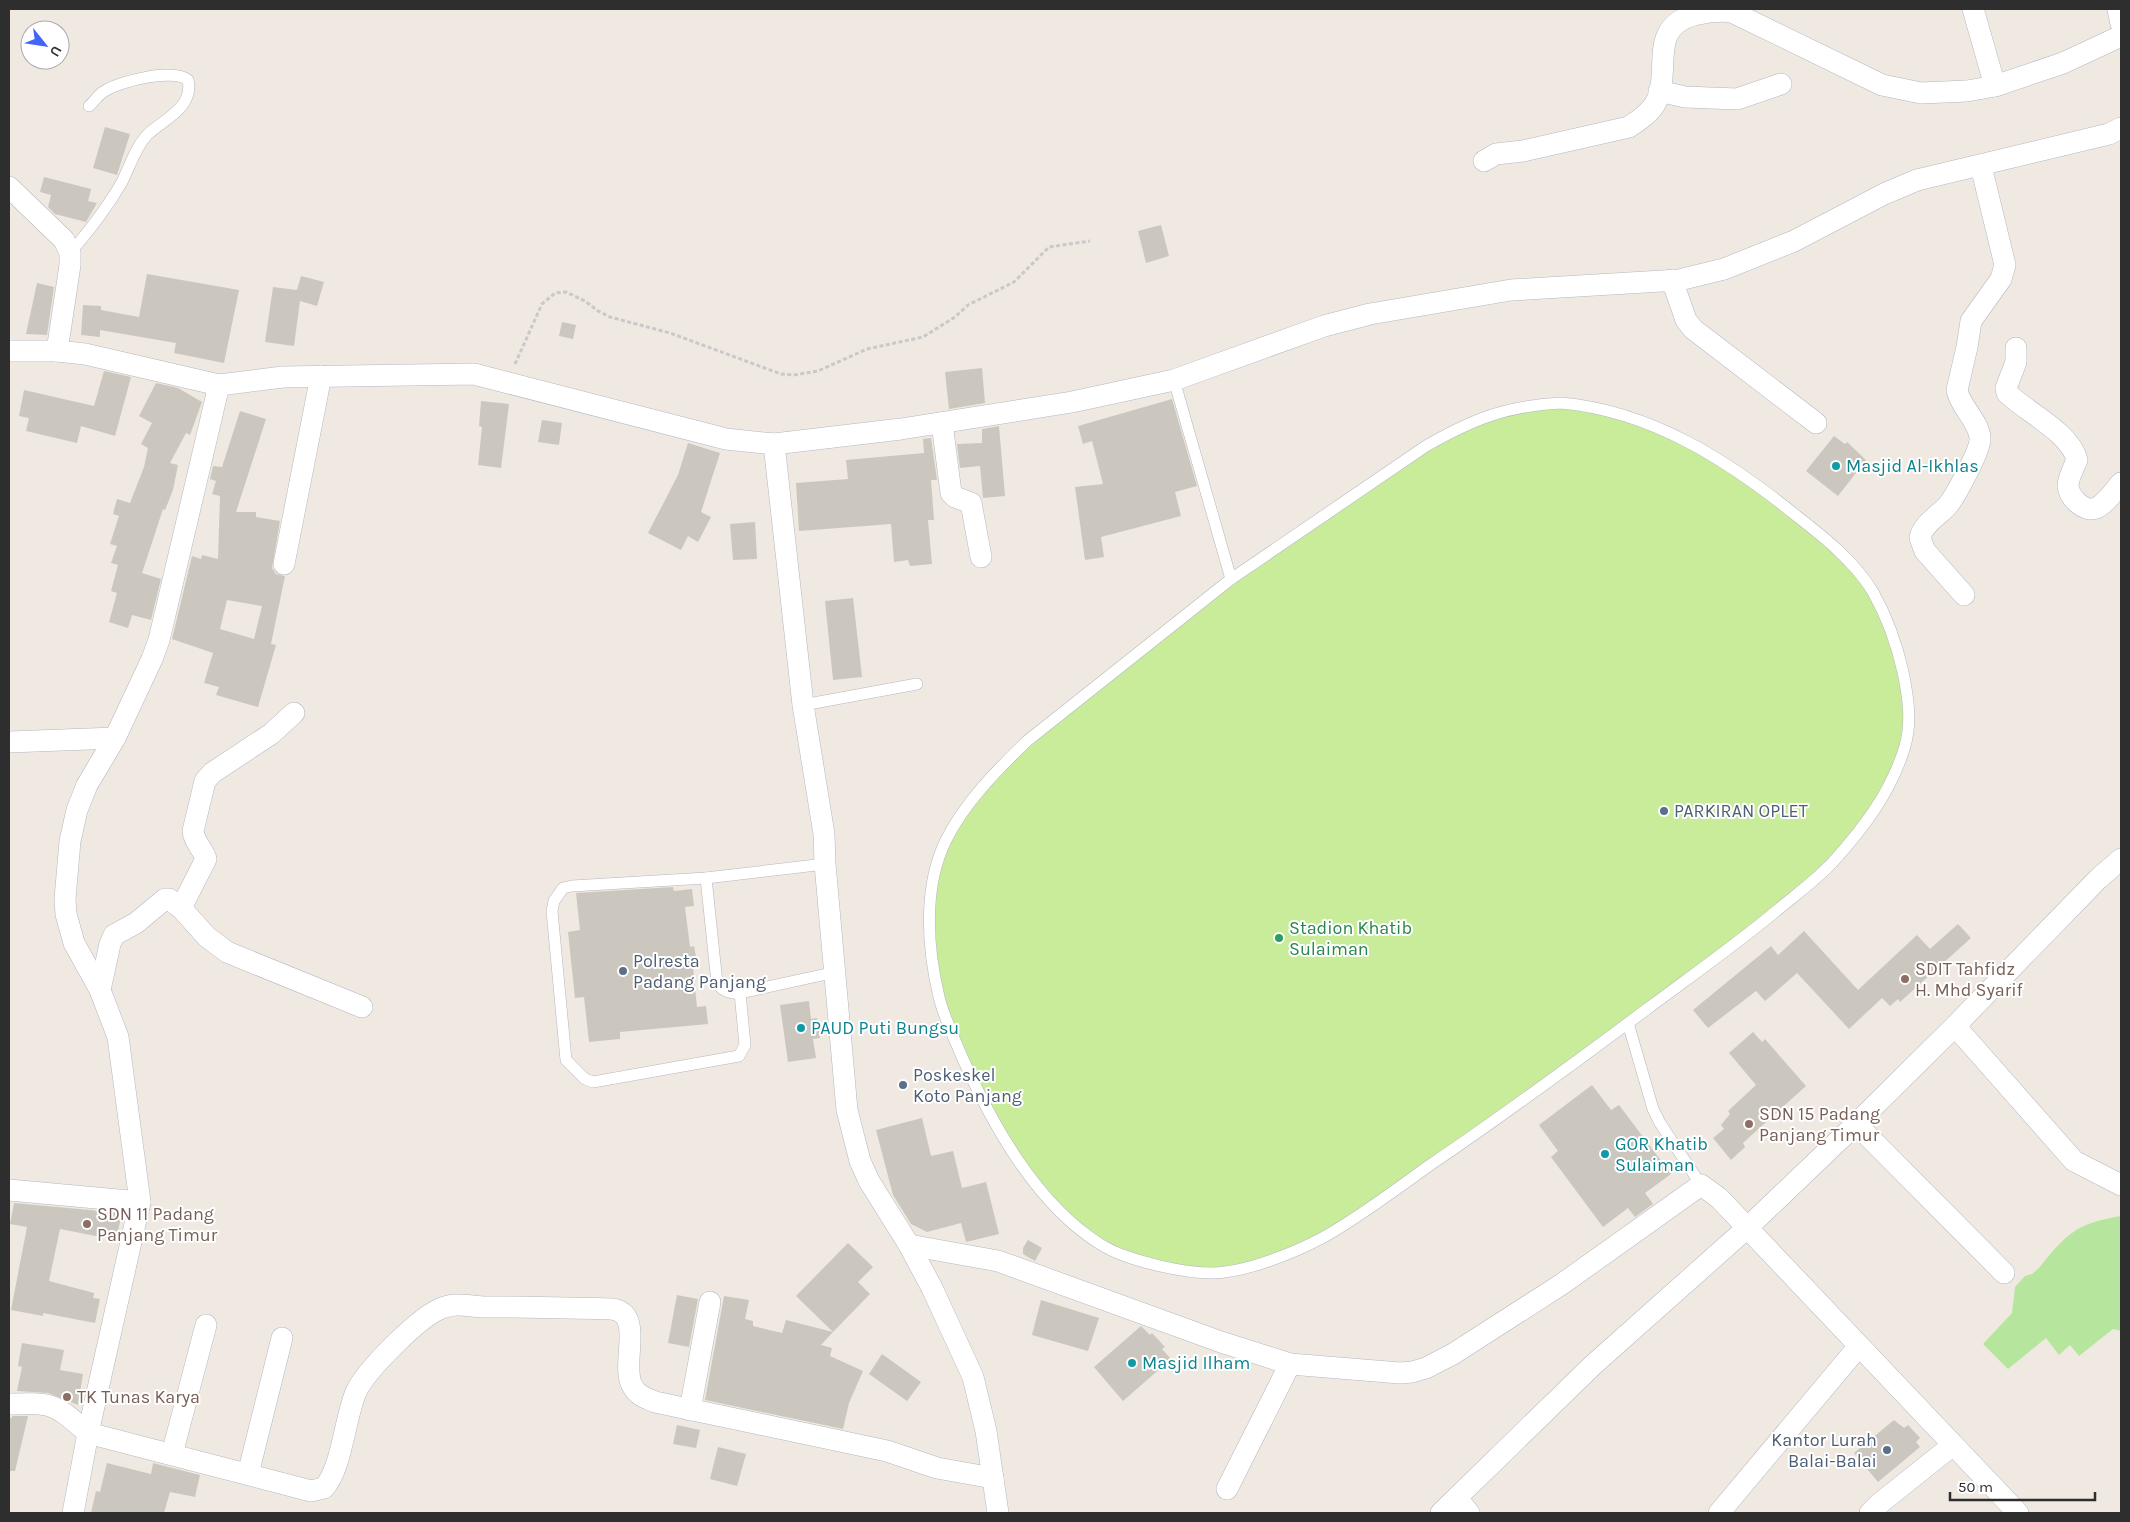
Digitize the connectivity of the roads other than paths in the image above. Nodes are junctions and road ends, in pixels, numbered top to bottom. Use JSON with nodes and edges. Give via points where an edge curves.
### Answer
{"nodes":[{"id":1,"x":1973,"y":9,"type":"edge"},
{"id":2,"x":2118,"y":9,"type":"edge"},
{"id":3,"x":2121,"y":24,"type":"edge"},
{"id":4,"x":2121,"y":36,"type":"edge"},
{"id":5,"x":1781,"y":84,"type":"dead end"},
{"id":6,"x":1995,"y":86,"type":"junction"},
{"id":7,"x":1659,"y":91,"type":"junction"},
{"id":8,"x":90,"y":106,"type":"dead end"},
{"id":9,"x":2121,"y":128,"type":"edge"},
{"id":10,"x":1484,"y":162,"type":"dead end"},
{"id":11,"x":1981,"y":166,"type":"junction"},
{"id":12,"x":9,"y":188,"type":"edge"},
{"id":13,"x":70,"y":253,"type":"junction"},
{"id":14,"x":1672,"y":280,"type":"junction"},
{"id":15,"x":2016,"y":348,"type":"dead end"},
{"id":16,"x":9,"y":351,"type":"edge"},
{"id":17,"x":57,"y":351,"type":"junction"},
{"id":18,"x":321,"y":376,"type":"junction"},
{"id":19,"x":1174,"y":380,"type":"junction"},
{"id":20,"x":219,"y":385,"type":"junction"},
{"id":21,"x":942,"y":423,"type":"junction"},
{"id":22,"x":1816,"y":423,"type":"dead end"},
{"id":23,"x":774,"y":444,"type":"junction"},
{"id":24,"x":2121,"y":484,"type":"edge"},
{"id":25,"x":981,"y":557,"type":"dead end"},
{"id":26,"x":284,"y":564,"type":"dead end"},
{"id":27,"x":1231,"y":579,"type":"junction"},
{"id":28,"x":1964,"y":595,"type":"dead end"},
{"id":29,"x":916,"y":684,"type":"dead end"},
{"id":30,"x":803,"y":705,"type":"junction"},
{"id":31,"x":294,"y":714,"type":"dead end"},
{"id":32,"x":114,"y":738,"type":"junction"},
{"id":33,"x":9,"y":742,"type":"edge"},
{"id":34,"x":2121,"y":859,"type":"edge"},
{"id":35,"x":825,"y":864,"type":"junction"},
{"id":36,"x":706,"y":878,"type":"junction"},
{"id":37,"x":181,"y":908,"type":"junction"},
{"id":38,"x":836,"y":972,"type":"junction"},
{"id":39,"x":100,"y":990,"type":"junction"},
{"id":40,"x":740,"y":993,"type":"junction"},
{"id":41,"x":362,"y":1007,"type":"dead end"},
{"id":42,"x":1628,"y":1023,"type":"junction"},
{"id":43,"x":1955,"y":1026,"type":"junction"},
{"id":44,"x":1856,"y":1124,"type":"junction"},
{"id":45,"x":1701,"y":1185,"type":"junction"},
{"id":46,"x":2121,"y":1185,"type":"edge"},
{"id":47,"x":9,"y":1190,"type":"edge"},
{"id":48,"x":140,"y":1202,"type":"junction"},
{"id":49,"x":1747,"y":1228,"type":"junction"},
{"id":50,"x":909,"y":1245,"type":"junction"},
{"id":51,"x":2004,"y":1273,"type":"dead end"},
{"id":52,"x":710,"y":1302,"type":"dead end"},
{"id":53,"x":206,"y":1325,"type":"dead end"},
{"id":54,"x":282,"y":1338,"type":"dead end"},
{"id":55,"x":1859,"y":1346,"type":"junction"},
{"id":56,"x":1290,"y":1364,"type":"junction"},
{"id":57,"x":9,"y":1404,"type":"edge"},
{"id":58,"x":690,"y":1410,"type":"junction"},
{"id":59,"x":88,"y":1433,"type":"junction"},
{"id":60,"x":1953,"y":1445,"type":"junction"},
{"id":61,"x":172,"y":1454,"type":"junction"},
{"id":62,"x":248,"y":1474,"type":"junction"},
{"id":63,"x":992,"y":1478,"type":"junction"},
{"id":64,"x":1227,"y":1489,"type":"dead end"},
{"id":65,"x":1463,"y":1505,"type":"edge"},
{"id":66,"x":74,"y":1513,"type":"edge"},
{"id":67,"x":998,"y":1513,"type":"edge"},
{"id":68,"x":1441,"y":1513,"type":"edge"},
{"id":69,"x":1719,"y":1513,"type":"edge"},
{"id":70,"x":1870,"y":1513,"type":"edge"},
{"id":71,"x":2018,"y":1513,"type":"edge"}],
"edges":[{"from":1,"to":6,"type":"street"},
{"from":2,"to":3,"type":"street"},
{"from":4,"to":6,"type":"street","via":[[2064,63]]},
{"from":5,"to":7,"type":"street","via":[[1744,98],[1730,99],[1685,97]]},
{"from":6,"to":7,"type":"street","via":[[1921,93],[1882,84],[1732,12],[1720,11],[1689,17],[1671,28],[1664,50]]},
{"from":7,"to":10,"type":"street","via":[[1655,104],[1629,127],[1496,154]]},
{"from":8,"to":13,"type":"lane","via":[[102,92],[121,84],[164,75],[183,76],[188,80],[186,100],[147,135],[102,216]]},
{"from":9,"to":11,"type":"street","via":[[2109,134]]},
{"from":11,"to":14,"type":"street","via":[[1918,180],[1794,240],[1724,269]]},
{"from":11,"to":28,"type":"street","via":[[2005,265],[2001,280],[1971,321],[1957,390],[1980,437],[1979,446],[1955,495],[1924,528],[1920,538],[1925,551]]},
{"from":12,"to":13,"type":"street","via":[[64,240]]},
{"from":13,"to":17,"type":"street"},
{"from":14,"to":19,"type":"street","via":[[1511,290],[1370,314],[1324,326]]},
{"from":14,"to":22,"type":"street","via":[[1686,320],[1693,329]]},
{"from":15,"to":24,"type":"street","via":[[2016,362],[2007,393],[2072,448],[2077,460],[2068,483],[2071,494],[2082,508],[2095,509]]},
{"from":16,"to":17,"type":"street"},
{"from":17,"to":20,"type":"street","via":[[114,360]]},
{"from":18,"to":20,"type":"street","via":[[283,376]]},
{"from":18,"to":23,"type":"street","via":[[474,374],[726,439]]},
{"from":18,"to":26,"type":"street"},
{"from":19,"to":21,"type":"street","via":[[1072,402]]},
{"from":19,"to":27,"type":"lane"},
{"from":20,"to":32,"type":"street","via":[[159,640]]},
{"from":21,"to":23,"type":"street"},
{"from":21,"to":25,"type":"street","via":[[951,493],[971,503]]},
{"from":23,"to":30,"type":"street"},
{"from":27,"to":42,"type":"lane","via":[[1450,432],[1494,413],[1561,403],[1585,405],[1642,420],[1693,444],[1758,484],[1823,536],[1855,568],[1872,591],[1892,634],[1905,679],[1908,729],[1888,788],[1868,820],[1815,879]]},
{"from":27,"to":42,"type":"lane","via":[[1027,741],[997,770],[955,823],[937,864],[930,904],[930,932],[939,996],[946,1019],[1002,1136],[1044,1193],[1075,1227],[1111,1251],[1175,1269],[1214,1273],[1232,1271],[1297,1249],[1346,1224]]},
{"from":29,"to":30,"type":"lane"},
{"from":30,"to":35,"type":"street","via":[[824,834]]},
{"from":31,"to":37,"type":"street","via":[[205,781],[193,831],[206,859]]},
{"from":32,"to":33,"type":"street"},
{"from":32,"to":39,"type":"street","via":[[87,785],[77,810],[70,841],[65,899],[74,943]]},
{"from":34,"to":43,"type":"street"},
{"from":35,"to":36,"type":"lane"},
{"from":35,"to":38,"type":"street"},
{"from":36,"to":40,"type":"lane","via":[[717,983],[730,994]]},
{"from":36,"to":40,"type":"lane","via":[[572,886],[558,893],[552,911],[566,1060],[585,1079],[593,1082],[739,1056],[745,1045]]},
{"from":37,"to":39,"type":"street","via":[[165,899],[136,923],[114,934]]},
{"from":37,"to":41,"type":"street","via":[[207,937],[227,952]]},
{"from":38,"to":40,"type":"lane"},
{"from":38,"to":50,"type":"street","via":[[847,1110],[860,1161]]},
{"from":39,"to":48,"type":"street","via":[[118,1037]]},
{"from":42,"to":45,"type":"lane","via":[[1653,1109]]},
{"from":43,"to":44,"type":"street"},
{"from":43,"to":46,"type":"street","via":[[2074,1161]]},
{"from":44,"to":49,"type":"street"},
{"from":44,"to":51,"type":"street"},
{"from":45,"to":49,"type":"street","via":[[1719,1198]]},
{"from":45,"to":56,"type":"street","via":[[1562,1284],[1426,1368],[1400,1373]]},
{"from":47,"to":48,"type":"street"},
{"from":48,"to":59,"type":"street"},
{"from":49,"to":55,"type":"street"},
{"from":49,"to":65,"type":"street","via":[[1593,1365]]},
{"from":50,"to":56,"type":"street","via":[[998,1261]]},
{"from":50,"to":63,"type":"street","via":[[973,1377],[986,1431]]},
{"from":52,"to":58,"type":"street"},
{"from":53,"to":61,"type":"street"},
{"from":54,"to":62,"type":"street"},
{"from":55,"to":60,"type":"street"},
{"from":55,"to":69,"type":"street"},
{"from":56,"to":64,"type":"street"},
{"from":57,"to":59,"type":"street","via":[[52,1405]]},
{"from":58,"to":62,"type":"street","via":[[654,1402],[633,1389],[629,1375],[630,1324],[617,1309],[460,1304],[430,1313],[372,1367],[356,1392],[333,1473],[324,1488],[310,1491]]},
{"from":58,"to":63,"type":"street","via":[[888,1451],[937,1468]]},
{"from":59,"to":61,"type":"street"},
{"from":59,"to":66,"type":"street"},
{"from":60,"to":70,"type":"street"},
{"from":60,"to":71,"type":"street"},
{"from":61,"to":62,"type":"street"},
{"from":63,"to":67,"type":"street"},
{"from":65,"to":68,"type":"street"}]}
